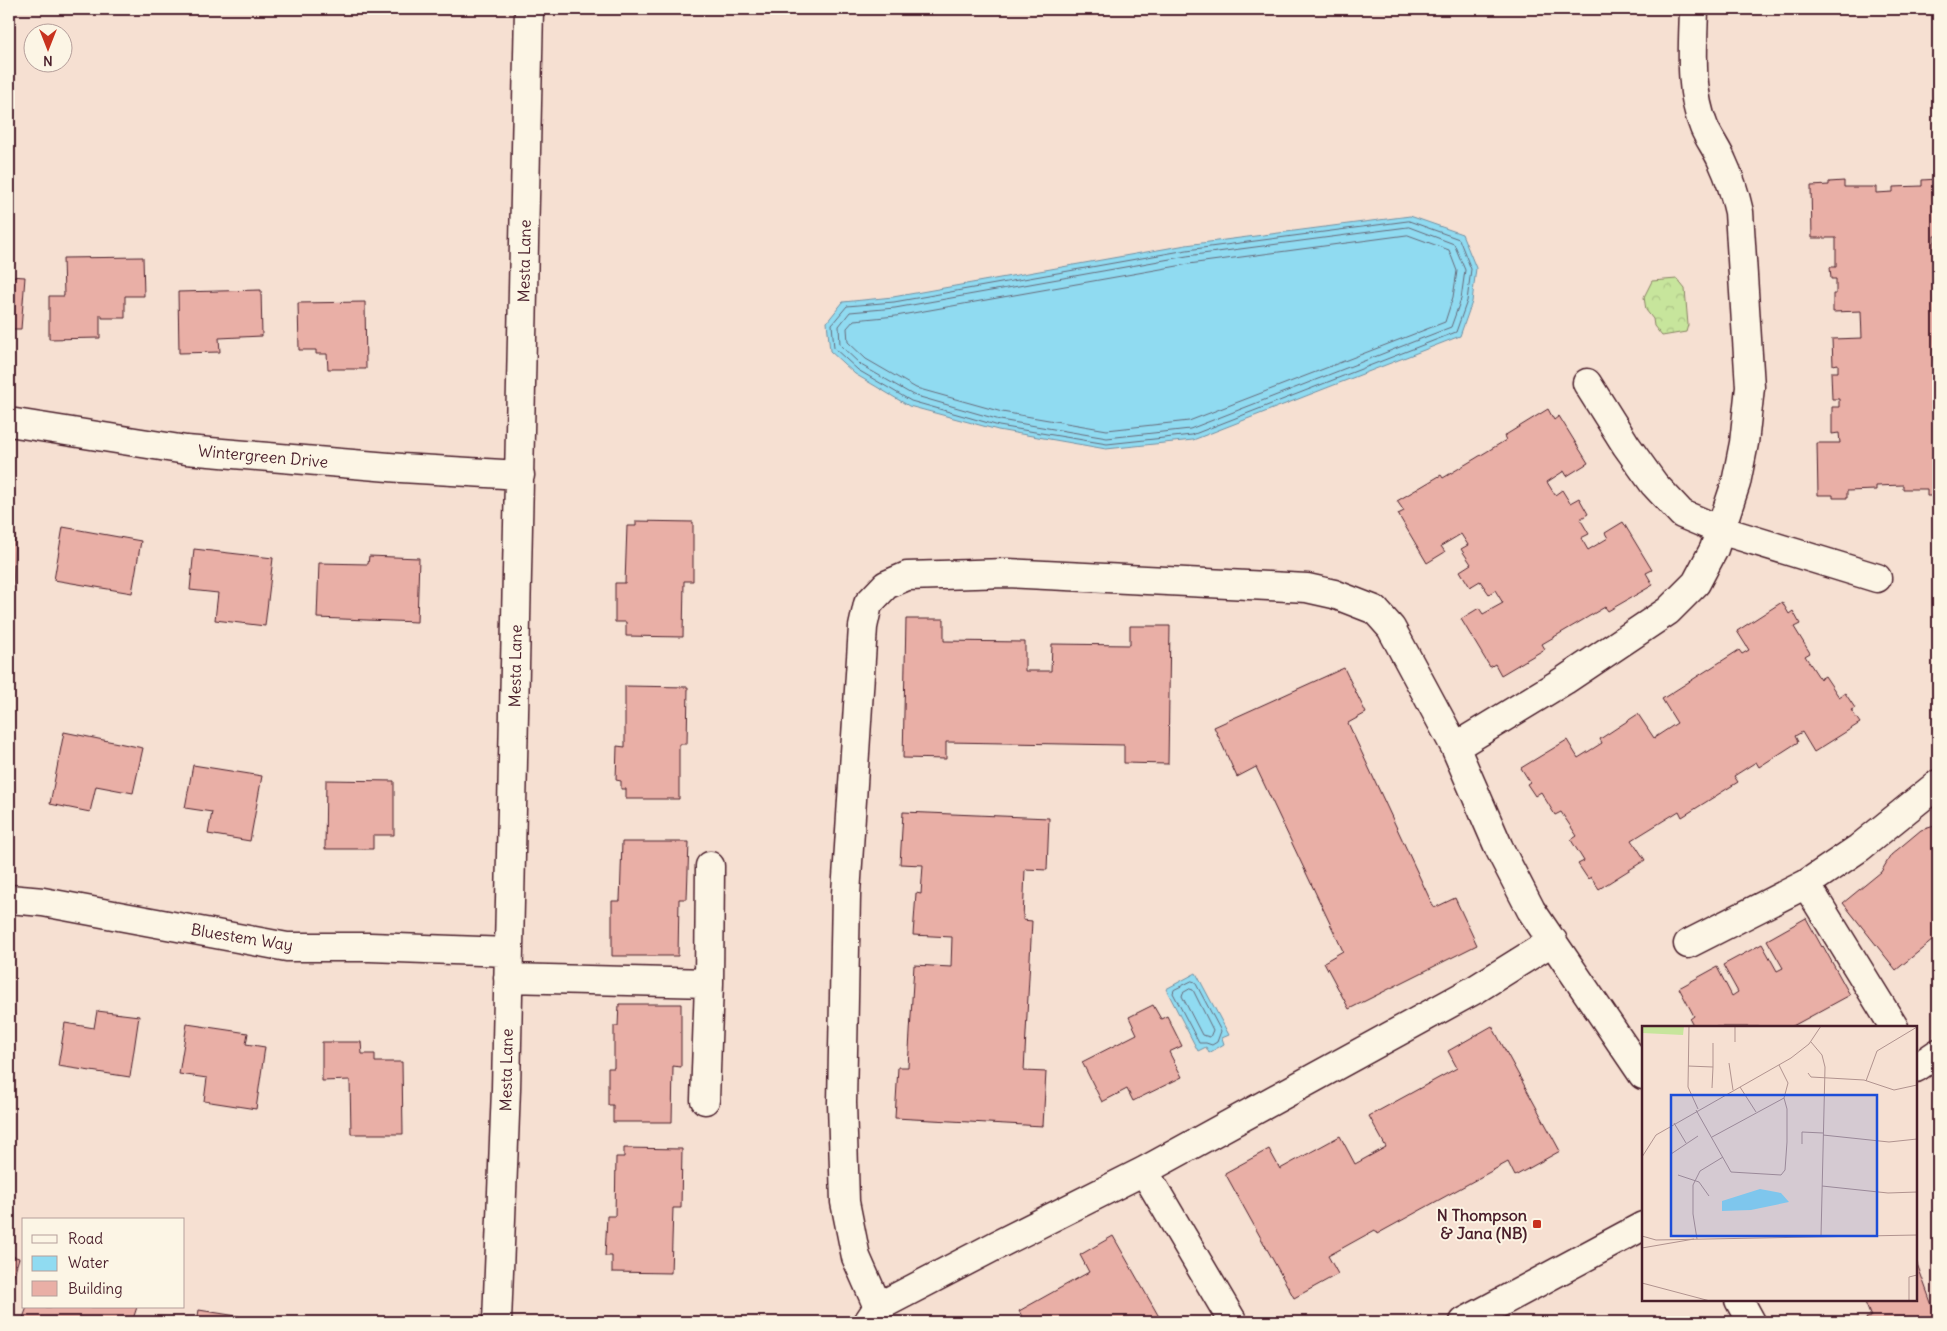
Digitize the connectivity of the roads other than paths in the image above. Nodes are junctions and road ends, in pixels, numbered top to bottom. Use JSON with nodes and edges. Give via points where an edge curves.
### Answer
{"nodes":[{"id":1,"x":530,"y":9,"type":"edge"},
{"id":2,"x":1694,"y":9,"type":"edge"},
{"id":3,"x":1587,"y":383,"type":"dead end"},
{"id":4,"x":9,"y":422,"type":"edge"},
{"id":5,"x":520,"y":475,"type":"junction"},
{"id":6,"x":1720,"y":530,"type":"junction"},
{"id":7,"x":1877,"y":578,"type":"dead end"},
{"id":8,"x":1455,"y":748,"type":"junction"},
{"id":9,"x":1938,"y":784,"type":"edge"},
{"id":10,"x":710,"y":866,"type":"dead end"},
{"id":11,"x":1806,"y":884,"type":"junction"},
{"id":12,"x":9,"y":899,"type":"edge"},
{"id":13,"x":1553,"y":941,"type":"junction"},
{"id":14,"x":1688,"y":944,"type":"dead end"},
{"id":15,"x":508,"y":965,"type":"junction"},
{"id":16,"x":709,"y":983,"type":"junction"},
{"id":17,"x":1893,"y":1026,"type":"edge"},
{"id":18,"x":1642,"y":1074,"type":"edge"},
{"id":19,"x":705,"y":1100,"type":"dead end"},
{"id":20,"x":1144,"y":1171,"type":"junction"},
{"id":21,"x":1642,"y":1227,"type":"edge"},
{"id":22,"x":1740,"y":1301,"type":"edge"},
{"id":23,"x":873,"y":1315,"type":"edge"},
{"id":24,"x":497,"y":1322,"type":"edge"},
{"id":25,"x":1233,"y":1322,"type":"edge"},
{"id":26,"x":1464,"y":1322,"type":"edge"},
{"id":27,"x":1750,"y":1322,"type":"edge"}],
"edges":[{"from":1,"to":5,"type":"street","name":"Mesta Lane"},
{"from":2,"to":6,"type":"street","via":[[1696,98],[1704,127],[1732,184],[1739,212],[1750,387],[1736,483]]},
{"from":3,"to":6,"type":"street","via":[[1654,484],[1682,514]]},
{"from":4,"to":5,"type":"street","name":"Wintergreen Drive","via":[[186,450]]},
{"from":5,"to":15,"type":"street","name":"Mesta Lane"},
{"from":6,"to":7,"type":"street"},
{"from":6,"to":8,"type":"street","via":[[1696,583],[1668,611]]},
{"from":8,"to":13,"type":"street","via":[[1499,848],[1531,910]]},
{"from":8,"to":23,"type":"street","via":[[1391,628],[1375,610],[1334,594],[1307,588],[1007,573],[907,576],[886,585],[868,604],[863,627],[846,894],[842,1102],[845,1202],[856,1257]]},
{"from":9,"to":11,"type":"street","via":[[1859,848]]},
{"from":10,"to":16,"type":"street"},
{"from":11,"to":14,"type":"street"},
{"from":11,"to":17,"type":"street"},
{"from":12,"to":15,"type":"street","name":"Bluestem Way","via":[[43,902],[287,947],[370,947]]},
{"from":13,"to":18,"type":"street"},
{"from":13,"to":20,"type":"street","via":[[1476,989]]},
{"from":15,"to":16,"type":"street","name":"Bluestem Way"},
{"from":15,"to":24,"type":"street","name":"Mesta Lane"},
{"from":16,"to":19,"type":"street"},
{"from":20,"to":23,"type":"street","via":[[997,1244]]},
{"from":20,"to":25,"type":"street"},
{"from":21,"to":26,"type":"street"},
{"from":22,"to":27,"type":"street"}]}
